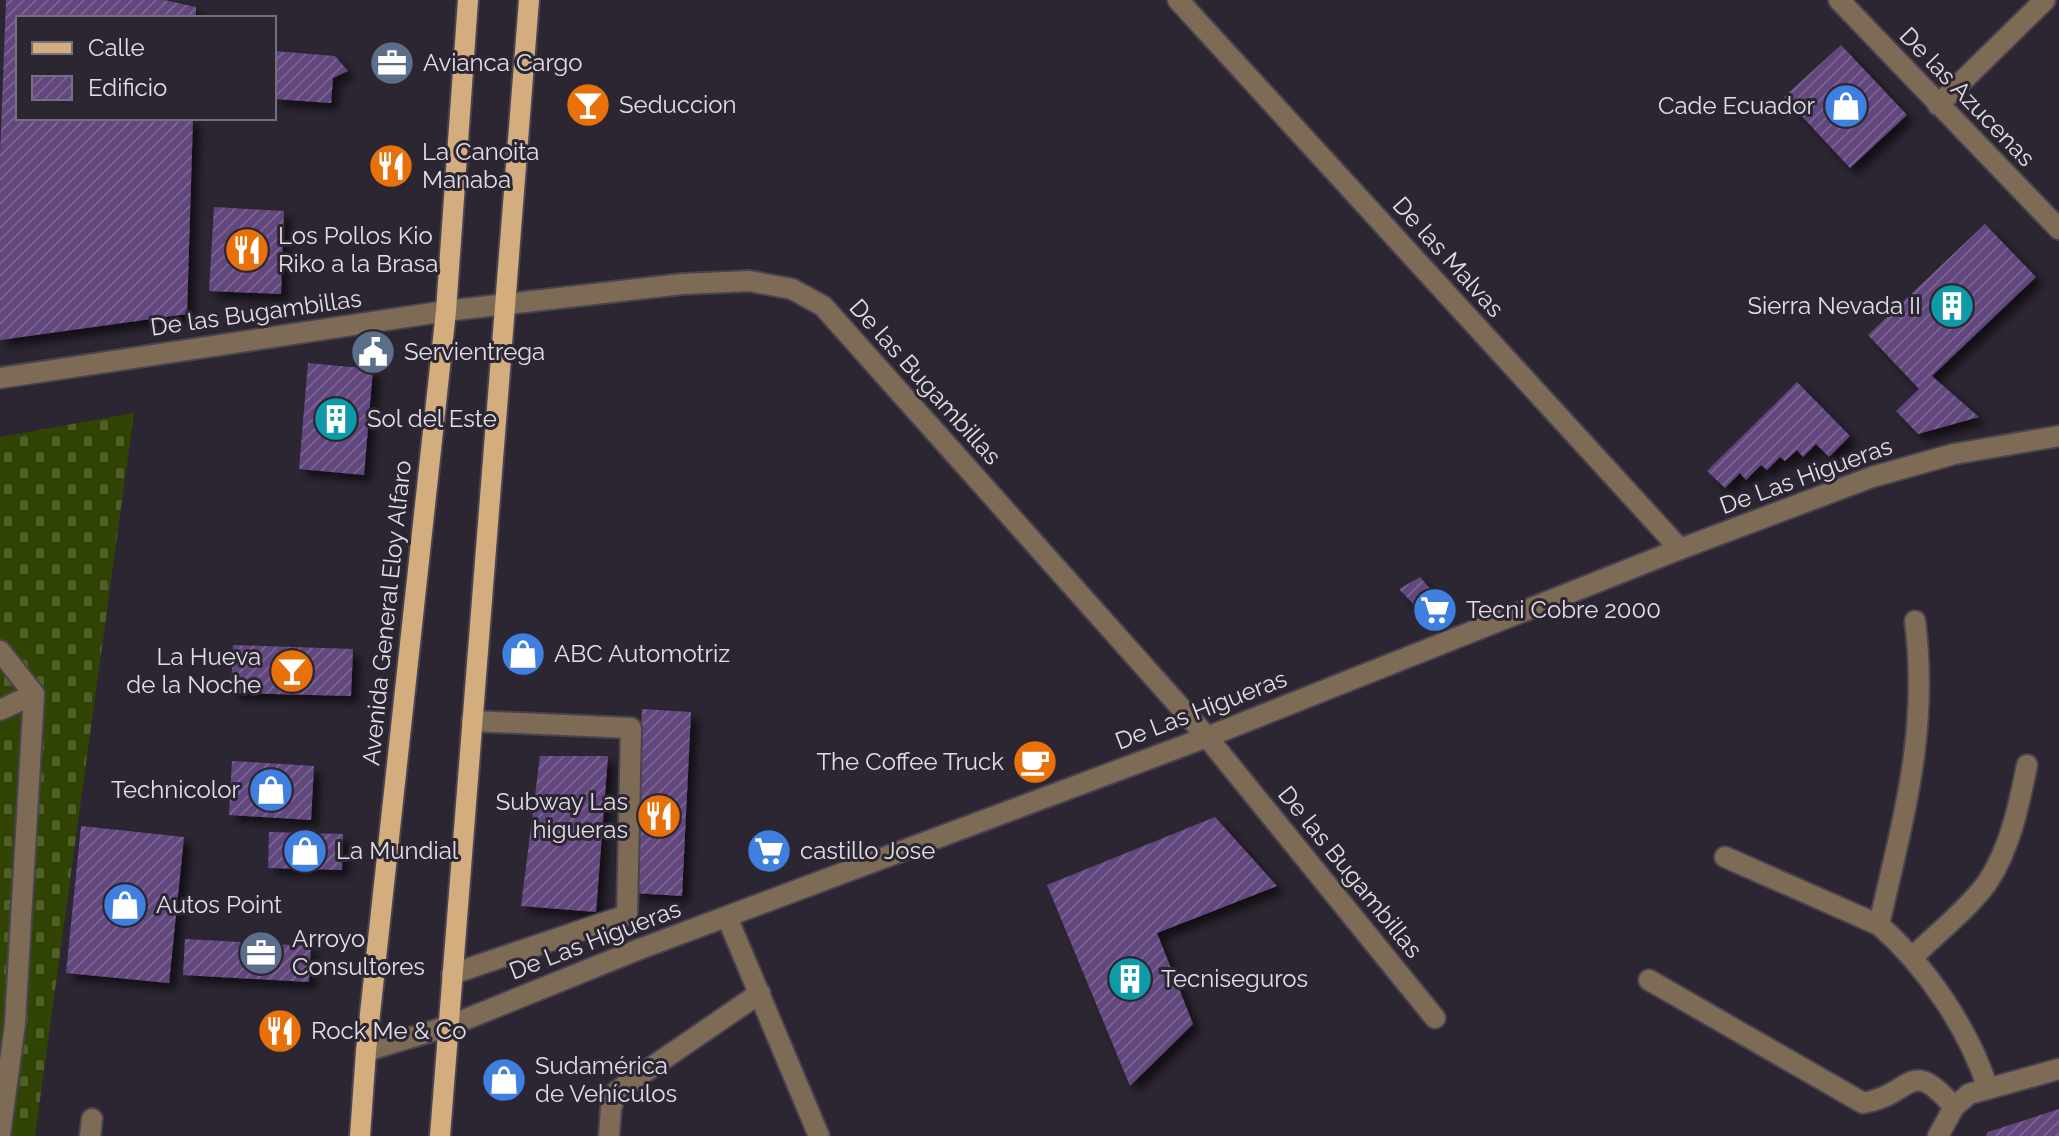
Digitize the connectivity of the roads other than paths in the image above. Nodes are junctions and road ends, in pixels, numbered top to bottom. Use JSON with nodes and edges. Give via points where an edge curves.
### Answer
{"nodes":[{"id":1,"x":468,"y":0,"type":"edge"},
{"id":2,"x":529,"y":0,"type":"edge"},
{"id":3,"x":1178,"y":0,"type":"edge"},
{"id":4,"x":1839,"y":0,"type":"edge"},
{"id":5,"x":2045,"y":0,"type":"edge"},
{"id":6,"x":1938,"y":105,"type":"junction"},
{"id":7,"x":2059,"y":229,"type":"edge"},
{"id":8,"x":505,"y":305,"type":"junction"},
{"id":9,"x":446,"y":311,"type":"junction"},
{"id":10,"x":0,"y":378,"type":"edge"},
{"id":11,"x":2053,"y":440,"type":"edge"},
{"id":12,"x":1680,"y":549,"type":"junction"},
{"id":13,"x":1915,"y":621,"type":"dead end"},
{"id":14,"x":0,"y":651,"type":"edge"},
{"id":15,"x":34,"y":694,"type":"junction"},
{"id":16,"x":0,"y":712,"type":"edge"},
{"id":17,"x":472,"y":721,"type":"junction"},
{"id":18,"x":1207,"y":737,"type":"junction"},
{"id":19,"x":2027,"y":765,"type":"dead end"},
{"id":20,"x":1725,"y":857,"type":"dead end"},
{"id":21,"x":627,"y":915,"type":"junction"},
{"id":22,"x":727,"y":917,"type":"junction"},
{"id":23,"x":1879,"y":925,"type":"junction"},
{"id":24,"x":637,"y":950,"type":"junction"},
{"id":25,"x":1912,"y":958,"type":"junction"},
{"id":26,"x":452,"y":974,"type":"junction"},
{"id":27,"x":1649,"y":980,"type":"dead end"},
{"id":28,"x":760,"y":993,"type":"junction"},
{"id":29,"x":1435,"y":1018,"type":"dead end"},
{"id":30,"x":7,"y":1023,"type":"edge"},
{"id":31,"x":449,"y":1026,"type":"junction"},
{"id":32,"x":366,"y":1051,"type":"junction"},
{"id":33,"x":2059,"y":1069,"type":"edge"},
{"id":34,"x":1988,"y":1089,"type":"junction"},
{"id":35,"x":1954,"y":1107,"type":"junction"},
{"id":36,"x":0,"y":1135,"type":"edge"},
{"id":37,"x":360,"y":1136,"type":"edge"},
{"id":38,"x":440,"y":1136,"type":"edge"},
{"id":39,"x":609,"y":1136,"type":"edge"},
{"id":40,"x":819,"y":1136,"type":"edge"},
{"id":41,"x":1938,"y":1136,"type":"edge"}],
"edges":[{"from":1,"to":9,"type":"main road","name":"Avenida General Eloy Alfaro"},
{"from":2,"to":8,"type":"main road"},
{"from":3,"to":12,"type":"street","name":"De las Malvas"},
{"from":4,"to":6,"type":"street","name":"De las Azucenas"},
{"from":5,"to":6,"type":"street"},
{"from":6,"to":7,"type":"street","name":"De las Azucenas"},
{"from":8,"to":9,"type":"street","name":"De las Bugambillas"},
{"from":8,"to":17,"type":"main road"},
{"from":8,"to":18,"type":"street","name":"De las Bugambillas","via":[[749,281],[792,289],[823,306]]},
{"from":9,"to":10,"type":"street","name":"De las Bugambillas"},
{"from":9,"to":32,"type":"main road","name":"Avenida General Eloy Alfaro"},
{"from":11,"to":12,"type":"street","name":"De Las Higueras","via":[[1954,454],[1872,477]]},
{"from":12,"to":18,"type":"street","name":"De Las Higueras"},
{"from":13,"to":23,"type":"street","via":[[1921,667],[1916,761]]},
{"from":14,"to":15,"type":"street"},
{"from":15,"to":16,"type":"street"},
{"from":15,"to":30,"type":"street"},
{"from":17,"to":21,"type":"street","via":[[631,728]]},
{"from":17,"to":26,"type":"main road"},
{"from":18,"to":22,"type":"street","name":"De Las Higueras"},
{"from":18,"to":29,"type":"street","name":"De las Bugambillas"},
{"from":19,"to":25,"type":"street","via":[[1999,862],[1985,885]]},
{"from":20,"to":23,"type":"street"},
{"from":21,"to":24,"type":"street"},
{"from":21,"to":26,"type":"street"},
{"from":22,"to":24,"type":"street","name":"De Las Higueras"},
{"from":22,"to":28,"type":"street"},
{"from":23,"to":25,"type":"street"},
{"from":24,"to":31,"type":"street","name":"De Las Higueras"},
{"from":25,"to":34,"type":"street","via":[[1967,1039]]},
{"from":26,"to":31,"type":"main road"},
{"from":27,"to":35,"type":"street","via":[[1863,1103],[1882,1100],[1911,1080],[1920,1080],[1934,1084]]},
{"from":28,"to":39,"type":"street","via":[[617,1091]]},
{"from":28,"to":40,"type":"street"},
{"from":30,"to":36,"type":"street"},
{"from":31,"to":32,"type":"street","name":"De Las Higueras"},
{"from":31,"to":38,"type":"main road"},
{"from":32,"to":37,"type":"main road","name":"Avenida General Eloy Alfaro"},
{"from":33,"to":34,"type":"street"},
{"from":34,"to":35,"type":"street","via":[[1969,1094]]},
{"from":35,"to":41,"type":"street"}]}
